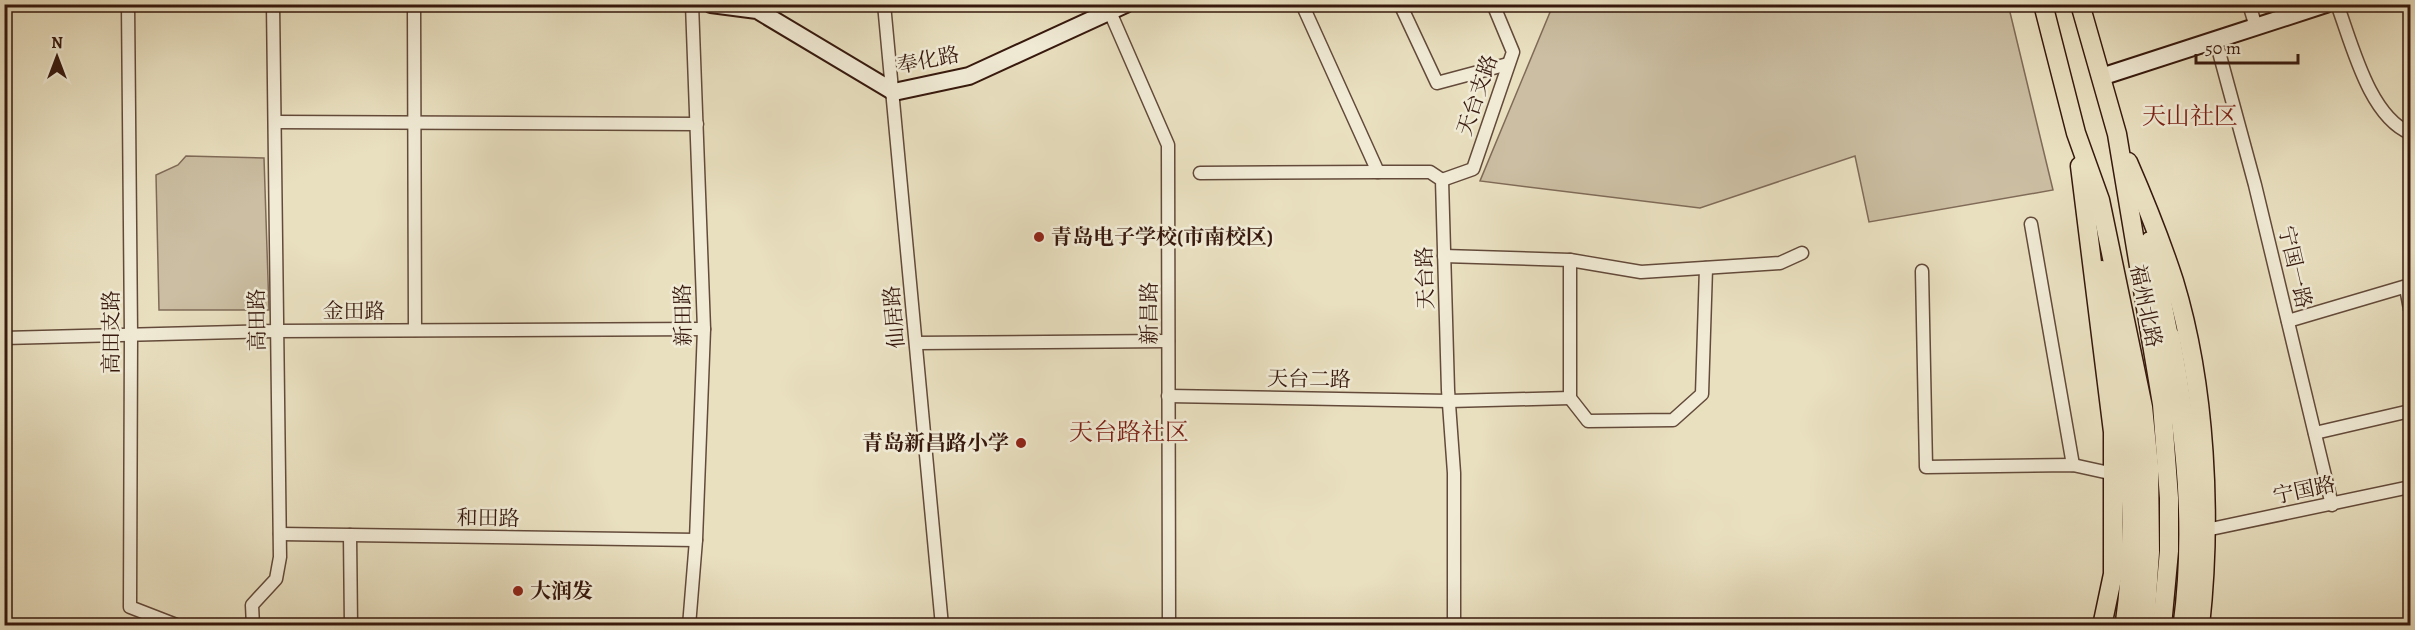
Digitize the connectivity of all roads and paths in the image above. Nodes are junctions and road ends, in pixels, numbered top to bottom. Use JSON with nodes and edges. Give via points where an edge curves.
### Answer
{"nodes":[{"id":1,"x":128,"y":4,"type":"edge"},
{"id":2,"x":273,"y":4,"type":"edge"},
{"id":3,"x":414,"y":4,"type":"edge"},
{"id":4,"x":692,"y":4,"type":"edge"},
{"id":5,"x":711,"y":4,"type":"edge"},
{"id":6,"x":884,"y":4,"type":"edge"},
{"id":7,"x":1126,"y":4,"type":"edge"},
{"id":8,"x":1400,"y":4,"type":"edge"},
{"id":9,"x":1493,"y":4,"type":"edge"},
{"id":10,"x":2043,"y":4,"type":"edge"},
{"id":11,"x":2080,"y":4,"type":"edge"},
{"id":12,"x":2249,"y":4,"type":"edge"},
{"id":13,"x":2326,"y":4,"type":"edge"},
{"id":14,"x":2337,"y":4,"type":"edge"},
{"id":15,"x":1306,"y":6,"type":"edge"},
{"id":16,"x":1110,"y":12,"type":"junction"},
{"id":17,"x":2256,"y":27,"type":"junction"},
{"id":18,"x":2216,"y":40,"type":"junction"},
{"id":19,"x":1508,"y":64,"type":"junction"},
{"id":20,"x":2101,"y":77,"type":"junction"},
{"id":21,"x":894,"y":92,"type":"junction"},
{"id":22,"x":275,"y":122,"type":"junction"},
{"id":23,"x":415,"y":124,"type":"junction"},
{"id":24,"x":697,"y":124,"type":"junction"},
{"id":25,"x":2076,"y":133,"type":"junction"},
{"id":26,"x":2410,"y":133,"type":"edge"},
{"id":27,"x":2117,"y":134,"type":"junction"},
{"id":28,"x":1378,"y":172,"type":"junction"},
{"id":29,"x":1200,"y":173,"type":"dead end"},
{"id":30,"x":1442,"y":180,"type":"junction"},
{"id":31,"x":2141,"y":192,"type":"junction"},
{"id":32,"x":2084,"y":195,"type":"junction"},
{"id":33,"x":2031,"y":224,"type":"dead end"},
{"id":34,"x":1802,"y":253,"type":"dead end"},
{"id":35,"x":1444,"y":256,"type":"junction"},
{"id":36,"x":1570,"y":260,"type":"junction"},
{"id":37,"x":1706,"y":268,"type":"junction"},
{"id":38,"x":1922,"y":271,"type":"dead end"},
{"id":39,"x":2408,"y":286,"type":"edge"},
{"id":40,"x":2410,"y":309,"type":"edge"},
{"id":41,"x":2288,"y":321,"type":"junction"},
{"id":42,"x":704,"y":329,"type":"junction"},
{"id":43,"x":415,"y":330,"type":"junction"},
{"id":44,"x":277,"y":331,"type":"junction"},
{"id":45,"x":131,"y":334,"type":"junction"},
{"id":46,"x":2169,"y":336,"type":"joint"},
{"id":47,"x":4,"y":338,"type":"edge"},
{"id":48,"x":1168,"y":341,"type":"junction"},
{"id":49,"x":916,"y":343,"type":"junction"},
{"id":50,"x":2117,"y":348,"type":"joint"},
{"id":51,"x":1168,"y":396,"type":"junction"},
{"id":52,"x":1570,"y":398,"type":"junction"},
{"id":53,"x":1449,"y":401,"type":"junction"},
{"id":54,"x":2410,"y":411,"type":"edge"},
{"id":55,"x":2315,"y":433,"type":"junction"},
{"id":56,"x":2073,"y":465,"type":"junction"},
{"id":57,"x":2114,"y":474,"type":"junction"},
{"id":58,"x":2410,"y":487,"type":"edge"},
{"id":59,"x":2332,"y":505,"type":"junction"},
{"id":60,"x":2206,"y":530,"type":"junction"},
{"id":61,"x":280,"y":534,"type":"junction"},
{"id":62,"x":350,"y":535,"type":"junction"},
{"id":63,"x":696,"y":540,"type":"junction"},
{"id":64,"x":2185,"y":616,"type":"edge"},
{"id":65,"x":179,"y":626,"type":"edge"},
{"id":66,"x":253,"y":626,"type":"edge"},
{"id":67,"x":351,"y":626,"type":"edge"},
{"id":68,"x":689,"y":626,"type":"edge"},
{"id":69,"x":942,"y":626,"type":"edge"},
{"id":70,"x":1169,"y":626,"type":"edge"},
{"id":71,"x":1454,"y":626,"type":"edge"},
{"id":72,"x":2102,"y":626,"type":"edge"},
{"id":73,"x":2126,"y":626,"type":"edge"},
{"id":74,"x":2145,"y":626,"type":"edge"},
{"id":75,"x":2162,"y":626,"type":"edge"},
{"id":76,"x":2200,"y":626,"type":"edge"}],
"edges":[{"from":1,"to":45,"type":"street","name":"高田支路"},
{"from":2,"to":22,"type":"street","name":"高田路"},
{"from":3,"to":23,"type":"street"},
{"from":4,"to":24,"type":"street","name":"新田路"},
{"from":5,"to":21,"type":"street","name":"奉化路","via":[[757,10]]},
{"from":6,"to":21,"type":"street","name":"仙居路"},
{"from":7,"to":16,"type":"street","name":"奉化路"},
{"from":8,"to":19,"type":"street","via":[[1437,83]]},
{"from":9,"to":19,"type":"street","name":"天台支路","via":[[1513,52]]},
{"from":10,"to":25,"type":"main road","name":"福州北路"},
{"from":11,"to":20,"type":"main road","name":"福州北路"},
{"from":12,"to":17,"type":"street"},
{"from":13,"to":17,"type":"street"},
{"from":14,"to":26,"type":"street","via":[[2370,91],[2398,128]]},
{"from":15,"to":28,"type":"street"},
{"from":16,"to":21,"type":"street","name":"奉化路","via":[[969,76]]},
{"from":16,"to":48,"type":"street","name":"新昌路","via":[[1168,145]]},
{"from":17,"to":18,"type":"street"},
{"from":18,"to":20,"type":"street"},
{"from":18,"to":41,"type":"street","name":"宁国一路"},
{"from":19,"to":30,"type":"street","name":"天台支路","via":[[1473,169]]},
{"from":20,"to":27,"type":"main road","name":"福州北路"},
{"from":21,"to":49,"type":"street","name":"仙居路"},
{"from":22,"to":23,"type":"street"},
{"from":22,"to":44,"type":"street","name":"高田路"},
{"from":23,"to":24,"type":"street"},
{"from":23,"to":43,"type":"street"},
{"from":24,"to":42,"type":"street","name":"新田路"},
{"from":25,"to":32,"type":"main road"},
{"from":25,"to":74,"type":"main road","name":"福州北路","via":[[2100,200],[2143,407],[2149,466],[2150,552]]},
{"from":27,"to":31,"type":"main road"},
{"from":27,"to":75,"type":"main road","name":"福州北路","via":[[2168,452],[2169,551]]},
{"from":28,"to":29,"type":"street"},
{"from":28,"to":30,"type":"street","via":[[1430,172]]},
{"from":30,"to":35,"type":"street","name":"天台路"},
{"from":31,"to":46,"type":"main road"},
{"from":31,"to":60,"type":"main road","via":[[2182,314],[2204,461]]},
{"from":32,"to":50,"type":"main road"},
{"from":32,"to":57,"type":"main road","via":[[2096,311],[2108,378]]},
{"from":33,"to":56,"type":"street"},
{"from":34,"to":37,"type":"street","via":[[1780,263]]},
{"from":35,"to":36,"type":"street"},
{"from":35,"to":53,"type":"street","name":"天台路"},
{"from":36,"to":37,"type":"street","via":[[1641,272]]},
{"from":36,"to":52,"type":"street"},
{"from":37,"to":52,"type":"street","via":[[1702,394],[1673,420],[1588,421]]},
{"from":38,"to":56,"type":"street","via":[[1926,467]]},
{"from":39,"to":40,"type":"street"},
{"from":39,"to":41,"type":"street"},
{"from":41,"to":55,"type":"street","name":"宁国一路"},
{"from":42,"to":43,"type":"street","name":"金田路"},
{"from":42,"to":63,"type":"street","name":"新田路"},
{"from":43,"to":44,"type":"street","name":"金田路"},
{"from":44,"to":45,"type":"street","name":"金田路"},
{"from":44,"to":61,"type":"street","name":"高田路"},
{"from":45,"to":47,"type":"street","name":"金田路"},
{"from":45,"to":65,"type":"street","name":"高田支路","via":[[130,607]]},
{"from":46,"to":64,"type":"highway","via":[[2187,446],[2190,550]]},
{"from":48,"to":49,"type":"street"},
{"from":48,"to":51,"type":"street","name":"新昌路"},
{"from":49,"to":69,"type":"street","name":"仙居路"},
{"from":50,"to":73,"type":"highway","via":[[2131,440],[2133,499]]},
{"from":51,"to":53,"type":"street","name":"天台二路"},
{"from":51,"to":70,"type":"street","name":"新昌路"},
{"from":52,"to":53,"type":"street","name":"天台二路"},
{"from":53,"to":71,"type":"street","name":"天台路","via":[[1454,473]]},
{"from":54,"to":55,"type":"street"},
{"from":55,"to":59,"type":"street","name":"宁国一路"},
{"from":56,"to":57,"type":"street"},
{"from":57,"to":72,"type":"main road","via":[[2113,574]]},
{"from":58,"to":59,"type":"street","name":"宁国路"},
{"from":59,"to":60,"type":"street","name":"宁国路"},
{"from":60,"to":76,"type":"main road"},
{"from":61,"to":62,"type":"street","name":"和田路"},
{"from":61,"to":66,"type":"street","name":"高田路","via":[[276,579],[252,605]]},
{"from":62,"to":63,"type":"street","name":"和田路"},
{"from":62,"to":67,"type":"street"},
{"from":63,"to":68,"type":"street","name":"新田路"}]}
